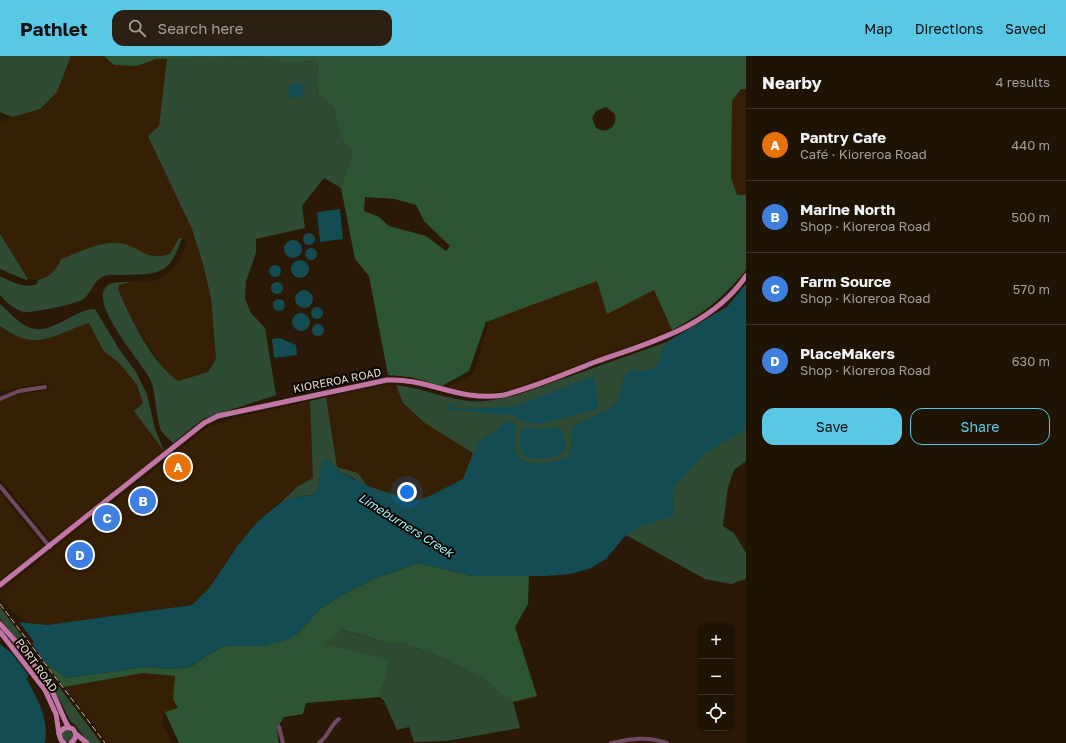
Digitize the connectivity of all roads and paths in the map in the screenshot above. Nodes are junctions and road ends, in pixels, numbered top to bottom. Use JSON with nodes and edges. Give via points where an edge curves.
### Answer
{"nodes":[{"id":1,"x":746,"y":276,"type":"edge"},
{"id":2,"x":45,"y":387,"type":"dead end"},
{"id":3,"x":0,"y":399,"type":"edge"},
{"id":4,"x":0,"y":486,"type":"edge"},
{"id":5,"x":50,"y":547,"type":"junction"},
{"id":6,"x":2,"y":584,"type":"edge"},
{"id":7,"x":0,"y":589,"type":"edge"},
{"id":8,"x":0,"y":624,"type":"edge"},
{"id":9,"x":0,"y":632,"type":"edge"},
{"id":10,"x":12,"y":643,"type":"junction"},
{"id":11,"x":41,"y":680,"type":"junction"},
{"id":12,"x":339,"y":719,"type":"dead end"},
{"id":13,"x":279,"y":727,"type":"dead end"},
{"id":14,"x":69,"y":728,"type":"junction"},
{"id":15,"x":76,"y":734,"type":"junction"},
{"id":16,"x":59,"y":738,"type":"edge"},
{"id":17,"x":64,"y":743,"type":"edge"},
{"id":18,"x":73,"y":743,"type":"edge"},
{"id":19,"x":87,"y":743,"type":"edge"},
{"id":20,"x":283,"y":743,"type":"edge"},
{"id":21,"x":319,"y":743,"type":"edge"},
{"id":22,"x":611,"y":743,"type":"edge"},
{"id":23,"x":667,"y":743,"type":"edge"}],
"edges":[{"from":1,"to":5,"type":"main road","name":"KIOREROA ROAD","via":[[732,296],[692,325],[504,395],[469,396],[409,380],[380,380],[218,416],[204,423]]},
{"from":2,"to":3,"type":"street","via":[[19,391]]},
{"from":4,"to":5,"type":"street"},
{"from":5,"to":6,"type":"main road","name":"KIOREROA ROAD"},
{"from":6,"to":7,"type":"main road","name":"KIOREROA ROAD"},
{"from":8,"to":10,"type":"main road","name":"PORT ROAD"},
{"from":9,"to":10,"type":"main road","name":"PORT ROAD"},
{"from":10,"to":11,"type":"main road","name":"PORT ROAD"},
{"from":11,"to":14,"type":"main road","name":"PORT ROAD","via":[[57,702]]},
{"from":11,"to":16,"type":"main road","name":"PORT ROAD","via":[[52,703]]},
{"from":12,"to":21,"type":"street","via":[[328,736]]},
{"from":13,"to":20,"type":"street"},
{"from":14,"to":15,"type":"main road"},
{"from":14,"to":16,"type":"main road","via":[[63,729]]},
{"from":15,"to":18,"type":"main road"},
{"from":15,"to":19,"type":"main road"},
{"from":16,"to":17,"type":"main road"},
{"from":22,"to":23,"type":"street","via":[[646,738]]}]}
